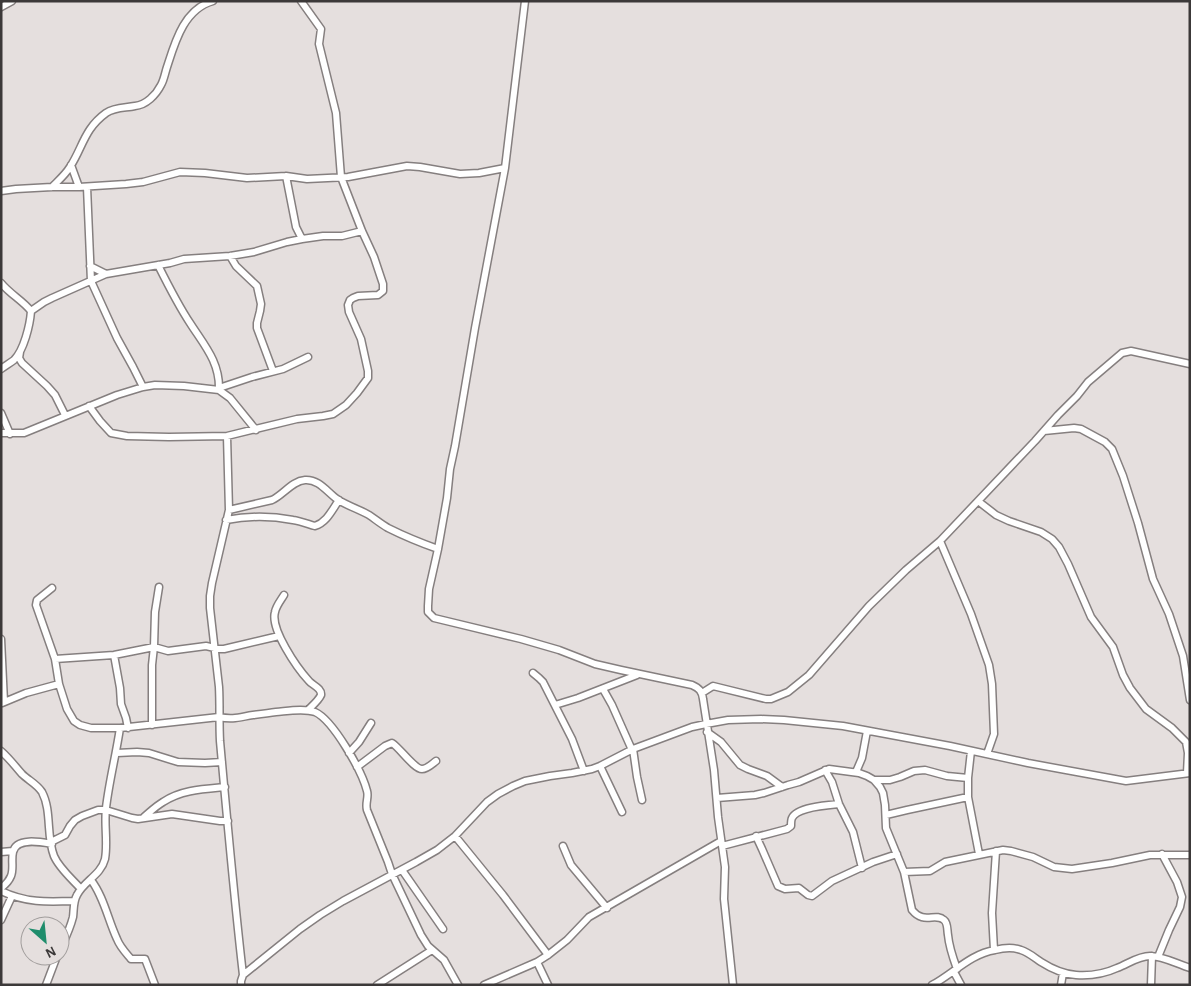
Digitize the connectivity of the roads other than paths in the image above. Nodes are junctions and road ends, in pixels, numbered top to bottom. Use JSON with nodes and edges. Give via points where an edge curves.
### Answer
{"nodes":[{"id":1,"x":12,"y":1,"type":"edge"},
{"id":2,"x":212,"y":1,"type":"edge"},
{"id":3,"x":301,"y":1,"type":"edge"},
{"id":4,"x":525,"y":1,"type":"edge"},
{"id":5,"x":1,"y":7,"type":"edge"},
{"id":6,"x":71,"y":166,"type":"junction"},
{"id":7,"x":505,"y":168,"type":"junction"},
{"id":8,"x":286,"y":176,"type":"junction"},
{"id":9,"x":342,"y":177,"type":"junction"},
{"id":10,"x":52,"y":186,"type":"junction"},
{"id":11,"x":79,"y":187,"type":"junction"},
{"id":12,"x":87,"y":187,"type":"junction"},
{"id":13,"x":1,"y":191,"type":"edge"},
{"id":14,"x":362,"y":231,"type":"junction"},
{"id":15,"x":302,"y":239,"type":"junction"},
{"id":16,"x":230,"y":256,"type":"junction"},
{"id":17,"x":158,"y":265,"type":"junction"},
{"id":18,"x":90,"y":266,"type":"junction"},
{"id":19,"x":106,"y":274,"type":"junction"},
{"id":20,"x":91,"y":281,"type":"junction"},
{"id":21,"x":1,"y":283,"type":"edge"},
{"id":22,"x":31,"y":312,"type":"junction"},
{"id":23,"x":20,"y":352,"type":"junction"},
{"id":24,"x":308,"y":357,"type":"dead end"},
{"id":25,"x":1190,"y":364,"type":"edge"},
{"id":26,"x":1,"y":369,"type":"edge"},
{"id":27,"x":273,"y":372,"type":"junction"},
{"id":28,"x":143,"y":387,"type":"junction"},
{"id":29,"x":219,"y":389,"type":"junction"},
{"id":30,"x":90,"y":406,"type":"junction"},
{"id":31,"x":1,"y":412,"type":"edge"},
{"id":32,"x":65,"y":415,"type":"junction"},
{"id":33,"x":256,"y":430,"type":"junction"},
{"id":34,"x":1044,"y":431,"type":"junction"},
{"id":35,"x":1,"y":433,"type":"edge"},
{"id":36,"x":10,"y":434,"type":"junction"},
{"id":37,"x":227,"y":436,"type":"junction"},
{"id":38,"x":339,"y":500,"type":"junction"},
{"id":39,"x":978,"y":502,"type":"junction"},
{"id":40,"x":229,"y":510,"type":"junction"},
{"id":41,"x":226,"y":520,"type":"junction"},
{"id":42,"x":940,"y":542,"type":"junction"},
{"id":43,"x":438,"y":549,"type":"junction"},
{"id":44,"x":159,"y":587,"type":"dead end"},
{"id":45,"x":52,"y":588,"type":"dead end"},
{"id":46,"x":284,"y":595,"type":"dead end"},
{"id":47,"x":279,"y":636,"type":"junction"},
{"id":48,"x":1,"y":639,"type":"edge"},
{"id":49,"x":154,"y":647,"type":"junction"},
{"id":50,"x":214,"y":648,"type":"junction"},
{"id":51,"x":114,"y":655,"type":"junction"},
{"id":52,"x":55,"y":659,"type":"junction"},
{"id":53,"x":533,"y":673,"type":"dead end"},
{"id":54,"x":638,"y":674,"type":"junction"},
{"id":55,"x":59,"y":684,"type":"junction"},
{"id":56,"x":603,"y":689,"type":"junction"},
{"id":57,"x":702,"y":692,"type":"junction"},
{"id":58,"x":1190,"y":700,"type":"edge"},
{"id":59,"x":3,"y":703,"type":"edge"},
{"id":60,"x":555,"y":705,"type":"junction"},
{"id":61,"x":308,"y":710,"type":"junction"},
{"id":62,"x":219,"y":716,"type":"junction"},
{"id":63,"x":371,"y":723,"type":"dead end"},
{"id":64,"x":706,"y":724,"type":"junction"},
{"id":65,"x":152,"y":725,"type":"junction"},
{"id":66,"x":120,"y":728,"type":"junction"},
{"id":67,"x":128,"y":728,"type":"junction"},
{"id":68,"x":867,"y":731,"type":"junction"},
{"id":69,"x":707,"y":732,"type":"junction"},
{"id":70,"x":1189,"y":744,"type":"edge"},
{"id":71,"x":633,"y":749,"type":"junction"},
{"id":72,"x":1,"y":751,"type":"edge"},
{"id":73,"x":971,"y":751,"type":"junction"},
{"id":74,"x":117,"y":753,"type":"junction"},
{"id":75,"x":349,"y":753,"type":"junction"},
{"id":76,"x":987,"y":754,"type":"junction"},
{"id":77,"x":436,"y":761,"type":"dead end"},
{"id":78,"x":222,"y":762,"type":"junction"},
{"id":79,"x":600,"y":766,"type":"junction"},
{"id":80,"x":357,"y":767,"type":"junction"},
{"id":81,"x":584,"y":770,"type":"junction"},
{"id":82,"x":825,"y":770,"type":"junction"},
{"id":83,"x":856,"y":772,"type":"junction"},
{"id":84,"x":1189,"y":774,"type":"edge"},
{"id":85,"x":968,"y":778,"type":"junction"},
{"id":86,"x":874,"y":780,"type":"junction"},
{"id":87,"x":225,"y":787,"type":"junction"},
{"id":88,"x":782,"y":787,"type":"junction"},
{"id":89,"x":968,"y":797,"type":"junction"},
{"id":90,"x":716,"y":798,"type":"junction"},
{"id":91,"x":642,"y":800,"type":"dead end"},
{"id":92,"x":839,"y":804,"type":"junction"},
{"id":93,"x":106,"y":810,"type":"junction"},
{"id":94,"x":622,"y":812,"type":"dead end"},
{"id":95,"x":886,"y":815,"type":"junction"},
{"id":96,"x":143,"y":819,"type":"junction"},
{"id":97,"x":228,"y":820,"type":"junction"},
{"id":98,"x":455,"y":836,"type":"junction"},
{"id":99,"x":756,"y":836,"type":"junction"},
{"id":100,"x":52,"y":843,"type":"junction"},
{"id":101,"x":722,"y":843,"type":"junction"},
{"id":102,"x":563,"y":846,"type":"dead end"},
{"id":103,"x":13,"y":851,"type":"junction"},
{"id":104,"x":996,"y":851,"type":"junction"},
{"id":105,"x":1,"y":852,"type":"edge"},
{"id":106,"x":897,"y":854,"type":"junction"},
{"id":107,"x":979,"y":854,"type":"junction"},
{"id":108,"x":1162,"y":854,"type":"junction"},
{"id":109,"x":1190,"y":854,"type":"edge"},
{"id":110,"x":862,"y":868,"type":"junction"},
{"id":111,"x":402,"y":870,"type":"junction"},
{"id":112,"x":904,"y":872,"type":"junction"},
{"id":113,"x":392,"y":874,"type":"junction"},
{"id":114,"x":91,"y":880,"type":"junction"},
{"id":115,"x":81,"y":889,"type":"junction"},
{"id":116,"x":1,"y":890,"type":"edge"},
{"id":117,"x":12,"y":896,"type":"junction"},
{"id":118,"x":74,"y":901,"type":"junction"},
{"id":119,"x":607,"y":908,"type":"junction"},
{"id":120,"x":1,"y":920,"type":"edge"},
{"id":121,"x":70,"y":927,"type":"edge"},
{"id":122,"x":444,"y":929,"type":"dead end"},
{"id":123,"x":432,"y":950,"type":"junction"},
{"id":124,"x":994,"y":950,"type":"junction"},
{"id":125,"x":548,"y":955,"type":"junction"},
{"id":126,"x":1155,"y":956,"type":"junction"},
{"id":127,"x":537,"y":962,"type":"junction"},
{"id":128,"x":53,"y":966,"type":"edge"},
{"id":129,"x":1190,"y":968,"type":"edge"},
{"id":130,"x":955,"y":970,"type":"junction"},
{"id":131,"x":1063,"y":973,"type":"junction"},
{"id":132,"x":243,"y":975,"type":"junction"},
{"id":133,"x":492,"y":983,"type":"edge"},
{"id":134,"x":46,"y":985,"type":"edge"},
{"id":135,"x":155,"y":985,"type":"edge"},
{"id":136,"x":241,"y":985,"type":"edge"},
{"id":137,"x":377,"y":985,"type":"edge"},
{"id":138,"x":458,"y":985,"type":"edge"},
{"id":139,"x":484,"y":985,"type":"edge"},
{"id":140,"x":548,"y":985,"type":"edge"},
{"id":141,"x":733,"y":985,"type":"edge"},
{"id":142,"x":932,"y":985,"type":"edge"},
{"id":143,"x":961,"y":985,"type":"edge"},
{"id":144,"x":1061,"y":985,"type":"edge"},
{"id":145,"x":1151,"y":985,"type":"edge"}],
"edges":[{"from":1,"to":5,"type":"street"},
{"from":2,"to":6,"type":"street","via":[[198,7],[187,20],[172,49],[161,86],[154,95],[138,106],[106,113],[86,134]]},
{"from":3,"to":9,"type":"street","via":[[321,30],[319,44],[336,112]]},
{"from":4,"to":7,"type":"street"},
{"from":6,"to":10,"type":"street"},
{"from":6,"to":11,"type":"street"},
{"from":7,"to":9,"type":"street","via":[[460,174],[407,166]]},
{"from":7,"to":43,"type":"street"},
{"from":8,"to":9,"type":"street","via":[[307,179]]},
{"from":8,"to":12,"type":"street","via":[[247,178],[180,172],[143,182]]},
{"from":8,"to":15,"type":"street","via":[[296,227]]},
{"from":9,"to":14,"type":"street"},
{"from":10,"to":11,"type":"street"},
{"from":10,"to":13,"type":"street"},
{"from":11,"to":12,"type":"street"},
{"from":12,"to":18,"type":"street"},
{"from":14,"to":15,"type":"street"},
{"from":14,"to":33,"type":"street","via":[[383,284],[383,291],[378,295],[358,296],[348,305],[361,339],[368,378],[357,394],[333,414]]},
{"from":15,"to":16,"type":"street"},
{"from":16,"to":17,"type":"street","via":[[184,259]]},
{"from":16,"to":27,"type":"street","via":[[257,286],[261,304],[257,328]]},
{"from":17,"to":19,"type":"street"},
{"from":17,"to":29,"type":"street","via":[[211,356],[218,371]]},
{"from":18,"to":19,"type":"street"},
{"from":18,"to":20,"type":"street"},
{"from":19,"to":20,"type":"street"},
{"from":20,"to":22,"type":"street","via":[[44,302]]},
{"from":20,"to":28,"type":"street","via":[[116,338]]},
{"from":21,"to":22,"type":"street"},
{"from":22,"to":23,"type":"street"},
{"from":23,"to":26,"type":"street"},
{"from":23,"to":32,"type":"street","via":[[22,364],[55,395]]},
{"from":24,"to":27,"type":"street"},
{"from":25,"to":34,"type":"street","via":[[1131,351],[1122,353],[1088,382]]},
{"from":27,"to":29,"type":"street"},
{"from":28,"to":29,"type":"street","via":[[170,385]]},
{"from":28,"to":30,"type":"street"},
{"from":29,"to":33,"type":"street"},
{"from":30,"to":32,"type":"street"},
{"from":30,"to":37,"type":"street","via":[[111,433],[152,437]]},
{"from":31,"to":36,"type":"street"},
{"from":32,"to":36,"type":"street","via":[[24,432]]},
{"from":33,"to":37,"type":"street"},
{"from":34,"to":39,"type":"street"},
{"from":34,"to":58,"type":"street","via":[[1081,429],[1105,442],[1112,450],[1140,528],[1153,579],[1183,656]]},
{"from":35,"to":36,"type":"street"},
{"from":37,"to":40,"type":"street"},
{"from":38,"to":40,"type":"street","via":[[320,485],[304,480],[278,498]]},
{"from":38,"to":41,"type":"street","via":[[326,520],[316,526],[294,520],[253,517]]},
{"from":38,"to":43,"type":"street","via":[[387,527]]},
{"from":39,"to":42,"type":"street"},
{"from":39,"to":70,"type":"street","via":[[996,515],[1041,532],[1059,547],[1090,617],[1113,647],[1130,688],[1146,709]]},
{"from":40,"to":41,"type":"street"},
{"from":41,"to":50,"type":"street","via":[[210,596]]},
{"from":42,"to":57,"type":"street","via":[[869,606],[809,675],[788,692],[771,700],[713,686]]},
{"from":42,"to":76,"type":"street","via":[[989,665],[994,728]]},
{"from":43,"to":54,"type":"street","via":[[428,606],[428,612],[434,618],[521,639],[594,664]]},
{"from":44,"to":49,"type":"street"},
{"from":45,"to":52,"type":"street","via":[[36,603]]},
{"from":46,"to":47,"type":"street","via":[[274,617]]},
{"from":47,"to":50,"type":"street","via":[[224,649]]},
{"from":47,"to":61,"type":"street","via":[[308,681],[321,692]]},
{"from":48,"to":59,"type":"street"},
{"from":49,"to":50,"type":"street","via":[[168,651],[196,646]]},
{"from":49,"to":51,"type":"street"},
{"from":49,"to":65,"type":"street"},
{"from":50,"to":62,"type":"street"},
{"from":51,"to":52,"type":"street"},
{"from":51,"to":67,"type":"street"},
{"from":52,"to":55,"type":"street"},
{"from":53,"to":60,"type":"street","via":[[543,682]]},
{"from":54,"to":56,"type":"street"},
{"from":54,"to":57,"type":"street","via":[[692,685]]},
{"from":55,"to":59,"type":"street"},
{"from":55,"to":66,"type":"street","via":[[74,721],[85,727]]},
{"from":56,"to":60,"type":"street"},
{"from":56,"to":71,"type":"street"},
{"from":57,"to":64,"type":"street"},
{"from":60,"to":81,"type":"street"},
{"from":61,"to":62,"type":"street","via":[[231,719]]},
{"from":61,"to":75,"type":"street","via":[[322,716],[332,726]]},
{"from":62,"to":65,"type":"street"},
{"from":62,"to":78,"type":"street"},
{"from":63,"to":75,"type":"street"},
{"from":64,"to":68,"type":"street","via":[[761,719]]},
{"from":64,"to":69,"type":"street"},
{"from":64,"to":71,"type":"street"},
{"from":65,"to":67,"type":"street"},
{"from":66,"to":67,"type":"street"},
{"from":66,"to":74,"type":"street"},
{"from":68,"to":73,"type":"street"},
{"from":68,"to":83,"type":"street"},
{"from":69,"to":88,"type":"street","via":[[721,742],[743,767],[767,776]]},
{"from":69,"to":90,"type":"street"},
{"from":70,"to":84,"type":"street"},
{"from":71,"to":79,"type":"street"},
{"from":71,"to":91,"type":"street"},
{"from":72,"to":100,"type":"street","via":[[42,791]]},
{"from":73,"to":76,"type":"street"},
{"from":73,"to":85,"type":"street"},
{"from":74,"to":78,"type":"street","via":[[149,753],[178,762]]},
{"from":74,"to":93,"type":"street"},
{"from":75,"to":80,"type":"street"},
{"from":76,"to":84,"type":"street","via":[[1126,781]]},
{"from":77,"to":80,"type":"street","via":[[419,769],[392,743]]},
{"from":78,"to":87,"type":"street"},
{"from":79,"to":81,"type":"street"},
{"from":79,"to":94,"type":"street"},
{"from":80,"to":113,"type":"street","via":[[368,792],[367,810]]},
{"from":81,"to":98,"type":"street","via":[[513,786],[487,802]]},
{"from":82,"to":83,"type":"street"},
{"from":82,"to":88,"type":"street"},
{"from":82,"to":92,"type":"street"},
{"from":83,"to":86,"type":"street"},
{"from":85,"to":86,"type":"street","via":[[925,770],[895,779]]},
{"from":85,"to":89,"type":"street"},
{"from":86,"to":95,"type":"street","via":[[883,793]]},
{"from":87,"to":96,"type":"street","via":[[178,794],[161,803]]},
{"from":87,"to":97,"type":"street"},
{"from":88,"to":90,"type":"street","via":[[755,795]]},
{"from":89,"to":95,"type":"street"},
{"from":89,"to":107,"type":"street"},
{"from":90,"to":101,"type":"street"},
{"from":92,"to":99,"type":"street","via":[[801,811],[792,816],[789,828]]},
{"from":92,"to":110,"type":"street","via":[[852,832]]},
{"from":93,"to":96,"type":"street"},
{"from":93,"to":100,"type":"street","via":[[75,820],[65,834]]},
{"from":93,"to":114,"type":"street","via":[[104,860]]},
{"from":95,"to":106,"type":"street","via":[[886,828]]},
{"from":96,"to":97,"type":"street","via":[[172,814]]},
{"from":97,"to":132,"type":"street"},
{"from":98,"to":111,"type":"street"},
{"from":98,"to":125,"type":"street"},
{"from":99,"to":101,"type":"street","via":[[741,842]]},
{"from":99,"to":110,"type":"street","via":[[778,886],[785,889],[799,888],[812,896],[832,881]]},
{"from":100,"to":103,"type":"street","via":[[29,842],[20,844]]},
{"from":100,"to":115,"type":"street","via":[[57,862]]},
{"from":101,"to":119,"type":"street"},
{"from":101,"to":141,"type":"street"},
{"from":102,"to":119,"type":"street","via":[[571,865]]},
{"from":103,"to":105,"type":"street"},
{"from":103,"to":116,"type":"street","via":[[11,876]]},
{"from":104,"to":107,"type":"street"},
{"from":104,"to":108,"type":"street","via":[[1011,851],[1054,867],[1072,869]]},
{"from":104,"to":124,"type":"street","via":[[992,913]]},
{"from":106,"to":110,"type":"street"},
{"from":106,"to":112,"type":"street"},
{"from":107,"to":112,"type":"street","via":[[930,870]]},
{"from":108,"to":109,"type":"street"},
{"from":108,"to":126,"type":"street","via":[[1177,882],[1182,903]]},
{"from":111,"to":113,"type":"street"},
{"from":111,"to":122,"type":"street"},
{"from":112,"to":130,"type":"street","via":[[912,910],[920,917],[943,918],[946,923]]},
{"from":113,"to":123,"type":"street","via":[[421,936]]},
{"from":113,"to":132,"type":"street","via":[[320,915]]},
{"from":114,"to":115,"type":"street"},
{"from":114,"to":135,"type":"street","via":[[122,949],[130,960],[145,959]]},
{"from":115,"to":118,"type":"street"},
{"from":116,"to":117,"type":"street"},
{"from":117,"to":118,"type":"street","via":[[43,902]]},
{"from":117,"to":120,"type":"street"},
{"from":118,"to":121,"type":"street"},
{"from":119,"to":125,"type":"street","via":[[589,918]]},
{"from":123,"to":137,"type":"street"},
{"from":123,"to":138,"type":"street","via":[[444,960]]},
{"from":124,"to":130,"type":"street","via":[[974,957]]},
{"from":124,"to":131,"type":"street","via":[[1022,950]]},
{"from":125,"to":127,"type":"street"},
{"from":126,"to":129,"type":"street"},
{"from":126,"to":131,"type":"street","via":[[1138,958],[1100,974]]},
{"from":126,"to":145,"type":"street"},
{"from":127,"to":133,"type":"street"},
{"from":127,"to":140,"type":"street"},
{"from":128,"to":134,"type":"street"},
{"from":130,"to":142,"type":"street"},
{"from":130,"to":143,"type":"street"},
{"from":131,"to":144,"type":"street"},
{"from":132,"to":136,"type":"street"},
{"from":133,"to":139,"type":"street"}]}
